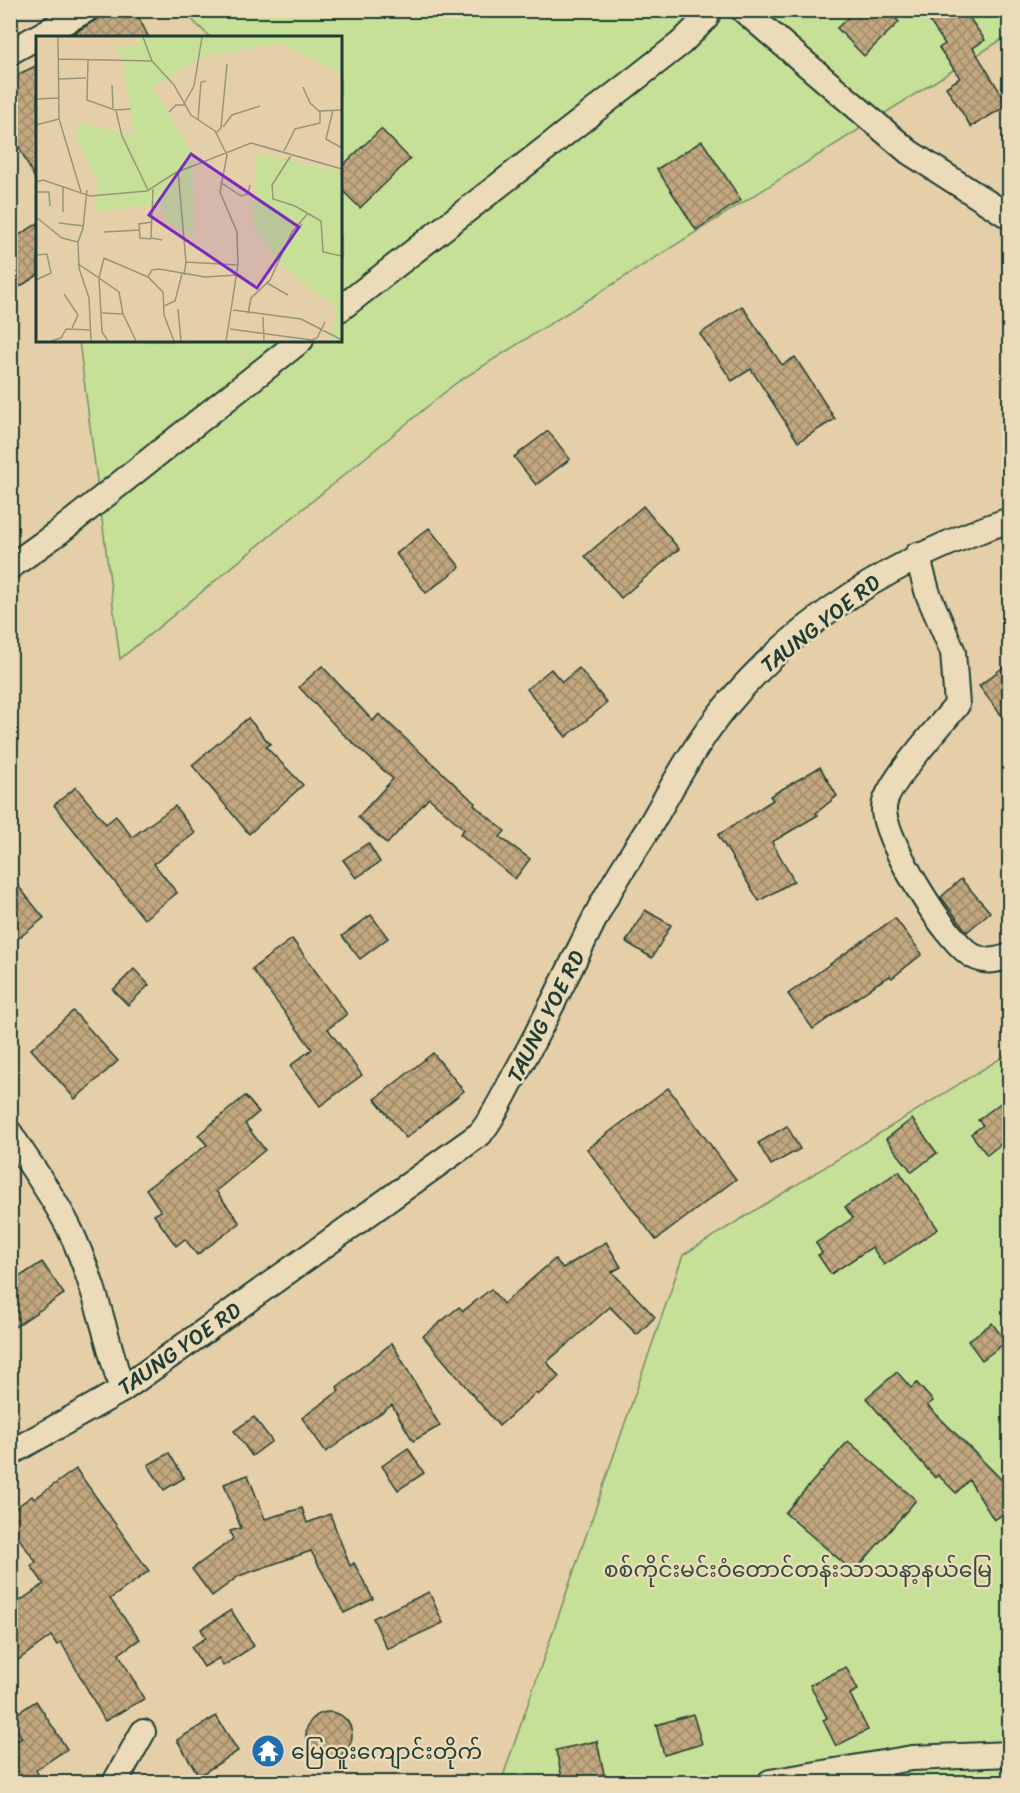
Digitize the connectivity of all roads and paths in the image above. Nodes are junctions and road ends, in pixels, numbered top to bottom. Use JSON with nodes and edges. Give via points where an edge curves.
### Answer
{"nodes":[{"id":1,"x":86,"y":10,"type":"edge"},
{"id":2,"x":709,"y":10,"type":"edge"},
{"id":3,"x":743,"y":10,"type":"edge"},
{"id":4,"x":39,"y":36,"type":"edge"},
{"id":5,"x":36,"y":38,"type":"edge"},
{"id":6,"x":10,"y":52,"type":"edge"},
{"id":7,"x":1010,"y":217,"type":"edge"},
{"id":8,"x":342,"y":307,"type":"edge"},
{"id":9,"x":298,"y":342,"type":"edge"},
{"id":10,"x":1010,"y":520,"type":"edge"},
{"id":11,"x":917,"y":555,"type":"junction"},
{"id":12,"x":10,"y":567,"type":"edge"},
{"id":13,"x":1010,"y":956,"type":"edge"},
{"id":14,"x":10,"y":1133,"type":"edge"},
{"id":15,"x":122,"y":1390,"type":"junction"},
{"id":16,"x":10,"y":1453,"type":"edge"},
{"id":17,"x":143,"y":1732,"type":"dead end"},
{"id":18,"x":1010,"y":1754,"type":"edge"},
{"id":19,"x":782,"y":1781,"type":"edge"},
{"id":20,"x":115,"y":1782,"type":"edge"}],
"edges":[{"from":1,"to":4,"type":"street"},
{"from":2,"to":8,"type":"street","via":[[706,18],[663,58]]},
{"from":3,"to":7,"type":"street","via":[[909,152]]},
{"from":5,"to":6,"type":"street"},
{"from":9,"to":12,"type":"street"},
{"from":10,"to":11,"type":"street","name":"TAUNG YOE RD"},
{"from":11,"to":13,"type":"street","via":[[928,594],[953,652],[957,705],[889,789],[883,807],[886,826],[926,901],[956,944],[973,957],[993,962]]},
{"from":11,"to":15,"type":"street","name":"TAUNG YOE RD","via":[[855,592],[802,632],[756,672],[722,712],[596,915],[535,1040],[493,1118],[480,1134]]},
{"from":14,"to":15,"type":"street","via":[[49,1189],[87,1270]]},
{"from":15,"to":16,"type":"street","name":"TAUNG YOE RD"},
{"from":17,"to":20,"type":"street"},
{"from":18,"to":19,"type":"street","via":[[912,1758]]}]}
